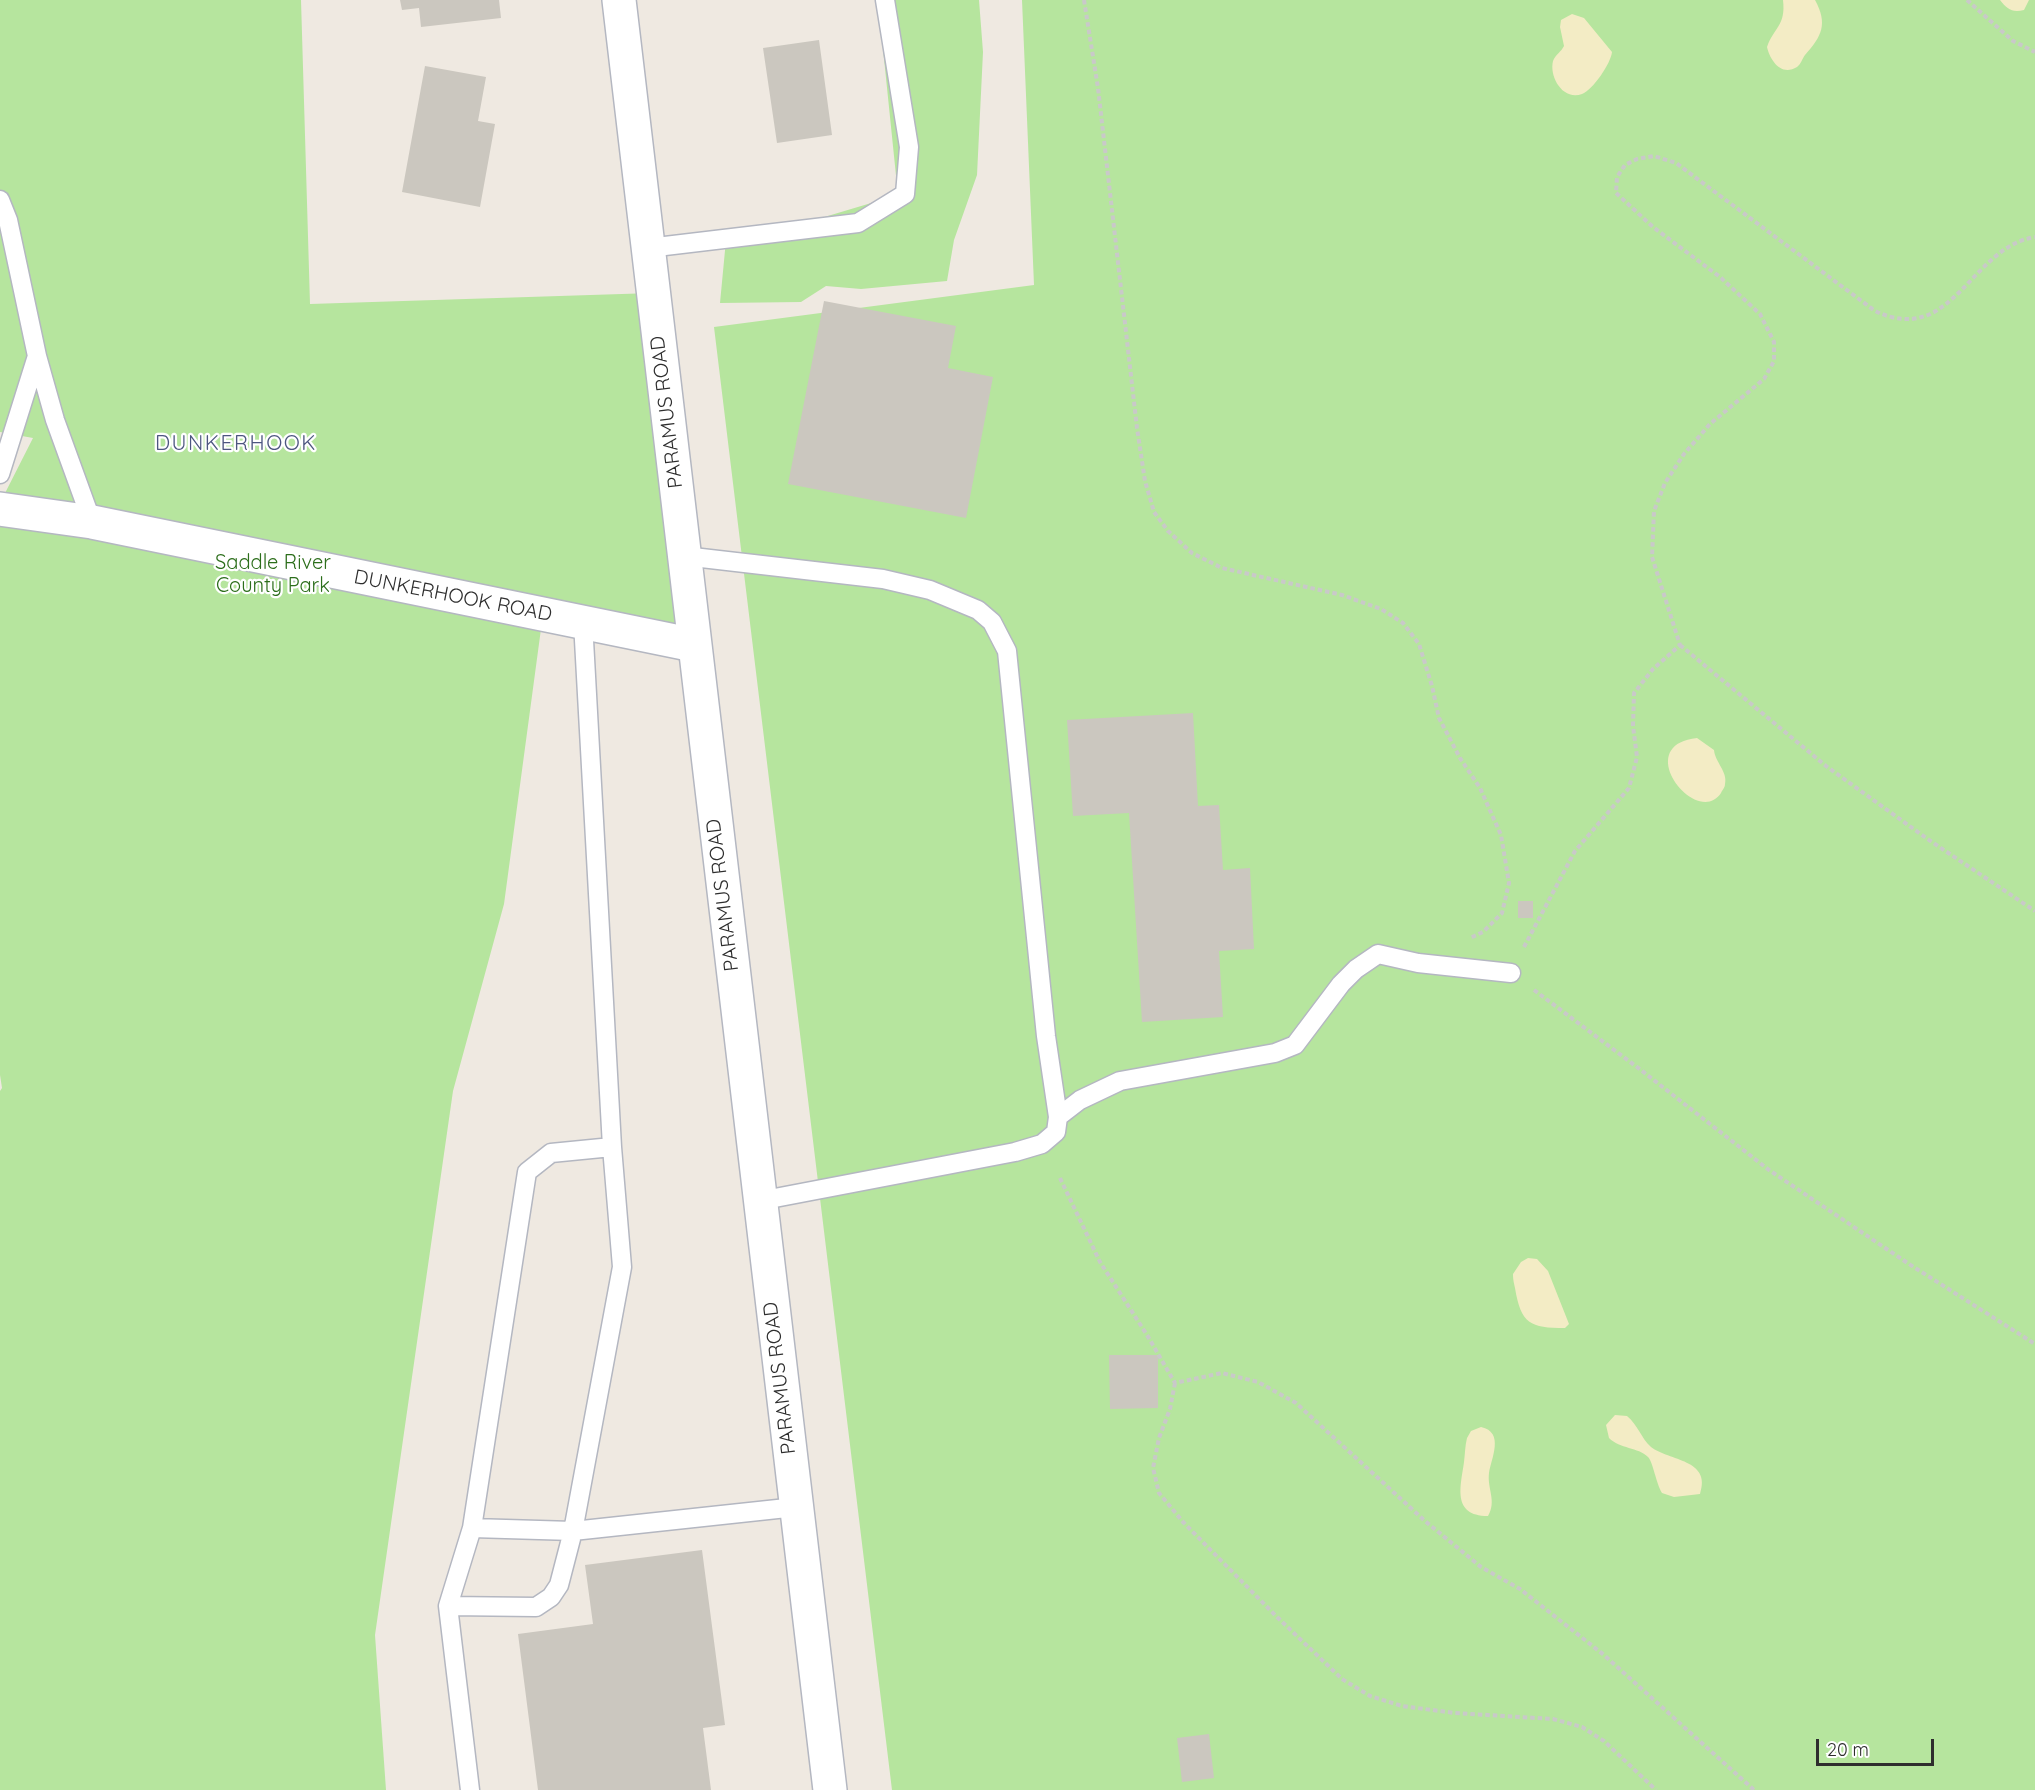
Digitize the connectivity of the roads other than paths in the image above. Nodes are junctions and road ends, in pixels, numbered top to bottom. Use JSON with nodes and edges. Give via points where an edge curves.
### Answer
{"nodes":[{"id":1,"x":620,"y":0,"type":"edge"},
{"id":2,"x":885,"y":0,"type":"edge"},
{"id":3,"x":0,"y":200,"type":"edge"},
{"id":4,"x":648,"y":248,"type":"junction"},
{"id":5,"x":38,"y":356,"type":"junction"},
{"id":6,"x":0,"y":474,"type":"edge"},
{"id":7,"x":0,"y":509,"type":"edge"},
{"id":8,"x":92,"y":522,"type":"junction"},
{"id":9,"x":684,"y":556,"type":"junction"},
{"id":10,"x":583,"y":621,"type":"junction"},
{"id":11,"x":694,"y":645,"type":"junction"},
{"id":12,"x":1511,"y":973,"type":"road end"},
{"id":13,"x":1058,"y":1117,"type":"junction"},
{"id":14,"x":612,"y":1147,"type":"junction"},
{"id":15,"x":759,"y":1201,"type":"junction"},
{"id":16,"x":796,"y":1506,"type":"junction"},
{"id":17,"x":472,"y":1528,"type":"junction"},
{"id":18,"x":573,"y":1531,"type":"junction"},
{"id":19,"x":448,"y":1606,"type":"junction"},
{"id":20,"x":470,"y":1790,"type":"edge"},
{"id":21,"x":830,"y":1790,"type":"edge"}],
"edges":[{"from":1,"to":4,"type":"main road","name":"PARAMUS ROAD"},
{"from":2,"to":4,"type":"lane","via":[[909,147],[905,194],[858,223]]},
{"from":3,"to":5,"type":"lane","via":[[8,220]]},
{"from":4,"to":9,"type":"main road","name":"PARAMUS ROAD"},
{"from":5,"to":6,"type":"lane"},
{"from":5,"to":8,"type":"lane","via":[[55,420]]},
{"from":7,"to":8,"type":"main road","name":"DUNKERHOOK ROAD"},
{"from":8,"to":10,"type":"main road","name":"DUNKERHOOK ROAD"},
{"from":9,"to":11,"type":"main road","name":"PARAMUS ROAD"},
{"from":9,"to":13,"type":"lane","via":[[883,579],[930,590],[978,610],[992,621],[1006,651]]},
{"from":10,"to":11,"type":"main road","name":"DUNKERHOOK ROAD"},
{"from":10,"to":14,"type":"lane"},
{"from":11,"to":15,"type":"main road","name":"PARAMUS ROAD"},
{"from":12,"to":13,"type":"lane","via":[[1418,963],[1378,954],[1341,984],[1295,1045],[1275,1053],[1120,1081],[1080,1100]]},
{"from":13,"to":15,"type":"lane","via":[[1056,1132],[1042,1144],[1016,1152]]},
{"from":14,"to":17,"type":"lane","via":[[551,1154],[527,1172]]},
{"from":14,"to":18,"type":"lane","via":[[622,1267]]},
{"from":15,"to":16,"type":"main road","name":"PARAMUS ROAD"},
{"from":16,"to":18,"type":"lane"},
{"from":16,"to":21,"type":"main road","name":"PARAMUS ROAD"},
{"from":17,"to":18,"type":"lane"},
{"from":17,"to":19,"type":"lane"},
{"from":18,"to":19,"type":"lane","via":[[559,1585],[551,1597],[536,1607]]},
{"from":19,"to":20,"type":"lane"}]}
